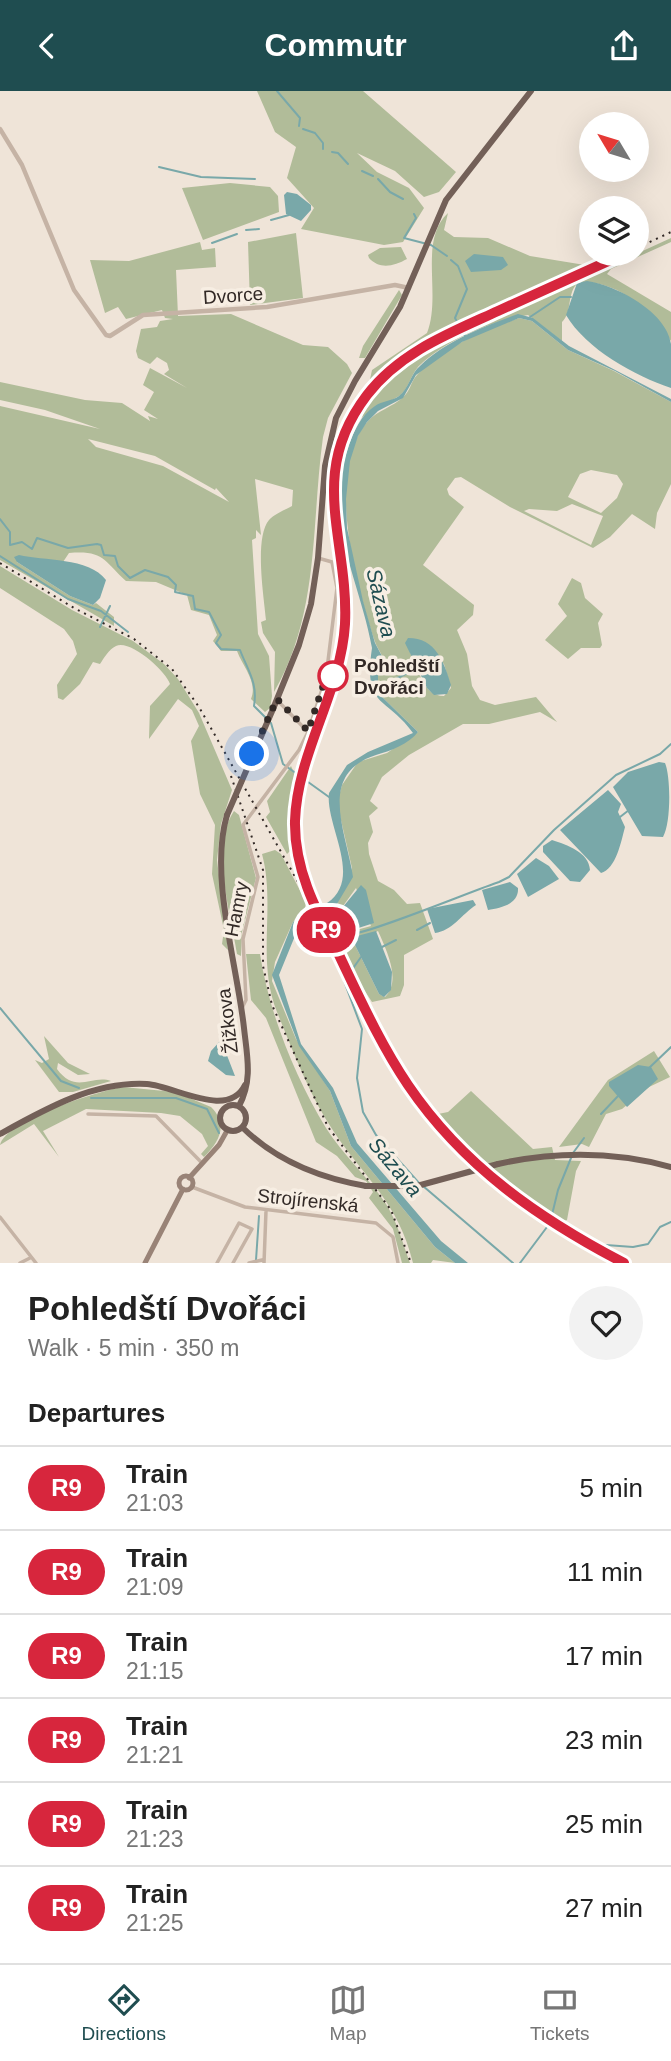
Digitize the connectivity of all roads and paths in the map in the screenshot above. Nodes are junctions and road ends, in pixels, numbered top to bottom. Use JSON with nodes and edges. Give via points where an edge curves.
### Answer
{"nodes":[{"id":1,"x":531,"y":91,"type":"edge"},
{"id":2,"x":0,"y":129,"type":"edge"},
{"id":3,"x":409,"y":288,"type":"junction"},
{"id":4,"x":318,"y":558,"type":"junction"},
{"id":5,"x":277,"y":699,"type":"junction"},
{"id":6,"x":308,"y":731,"type":"junction"},
{"id":7,"x":242,"y":1008,"type":"junction"},
{"id":8,"x":249,"y":1073,"type":"junction"},
{"id":9,"x":198,"y":1096,"type":"junction"},
{"id":10,"x":239,"y":1106,"type":"junction"},
{"id":11,"x":223,"y":1110,"type":"junction"},
{"id":12,"x":88,"y":1114,"type":"dead end"},
{"id":13,"x":242,"y":1127,"type":"junction"},
{"id":14,"x":228,"y":1129,"type":"junction"},
{"id":15,"x":0,"y":1134,"type":"edge"},
{"id":16,"x":202,"y":1163,"type":"junction"},
{"id":17,"x":671,"y":1167,"type":"edge"},
{"id":18,"x":190,"y":1178,"type":"junction"},
{"id":19,"x":192,"y":1187,"type":"junction"},
{"id":20,"x":183,"y":1189,"type":"junction"},
{"id":21,"x":266,"y":1211,"type":"junction"},
{"id":22,"x":0,"y":1217,"type":"edge"},
{"id":23,"x":31,"y":1258,"type":"junction"},
{"id":24,"x":218,"y":1262,"type":"edge"},
{"id":25,"x":263,"y":1262,"type":"edge"},
{"id":26,"x":20,"y":1263,"type":"edge"},
{"id":27,"x":36,"y":1263,"type":"edge"},
{"id":28,"x":145,"y":1263,"type":"edge"},
{"id":29,"x":233,"y":1263,"type":"edge"},
{"id":30,"x":249,"y":1263,"type":"edge"},
{"id":31,"x":398,"y":1263,"type":"edge"}],
"edges":[{"from":1,"to":3,"type":"main road","name":"Žižkova","via":[[446,200]]},
{"from":2,"to":3,"type":"street","name":"Dvorce","via":[[22,165],[74,290],[106,335],[143,315],[267,307],[395,285]]},
{"from":3,"to":4,"type":"main road","name":"Žižkova","via":[[339,412],[328,446]]},
{"from":4,"to":5,"type":"main road","name":"Žižkova","via":[[305,627]]},
{"from":4,"to":6,"type":"street","name":"Hamry","via":[[333,565],[337,587],[326,677]]},
{"from":5,"to":6,"type":"street"},
{"from":5,"to":7,"type":"main road","name":"Žižkova","bridge":true,"via":[[227,815],[220,868]]},
{"from":6,"to":7,"type":"street","name":"Hamry","via":[[243,828],[258,877],[243,939],[246,1000]]},
{"from":7,"to":8,"type":"main road","name":"Žižkova"},
{"from":8,"to":9,"type":"main road","via":[[243,1089],[231,1100],[218,1102]]},
{"from":8,"to":10,"type":"main road","name":"Žižkova"},
{"from":9,"to":11,"type":"main road"},
{"from":9,"to":15,"type":"main road","via":[[149,1084],[110,1086],[67,1100]]},
{"from":10,"to":11,"type":"main road"},
{"from":10,"to":13,"type":"main road","name":"Žižkova","via":[[246,1116]]},
{"from":11,"to":14,"type":"main road","via":[[220,1120]]},
{"from":12,"to":16,"type":"street","via":[[156,1116]]},
{"from":13,"to":14,"type":"main road"},
{"from":13,"to":17,"type":"main road","bridge":true,"via":[[289,1162],[322,1176],[366,1186],[417,1186],[498,1164],[568,1153],[618,1156]]},
{"from":14,"to":16,"type":"main road"},
{"from":16,"to":18,"type":"main road"},
{"from":18,"to":19,"type":"main road"},
{"from":18,"to":20,"type":"main road","via":[[180,1181]]},
{"from":19,"to":20,"type":"main road"},
{"from":19,"to":21,"type":"street","name":"Strojírenská","via":[[226,1202]]},
{"from":20,"to":28,"type":"main road"},
{"from":21,"to":25,"type":"street"},
{"from":21,"to":31,"type":"street","name":"Strojírenská","via":[[376,1223],[393,1237]]},
{"from":22,"to":23,"type":"street"},
{"from":23,"to":26,"type":"street"},
{"from":23,"to":27,"type":"street"},
{"from":24,"to":29,"type":"street","via":[[239,1223],[251,1229]]},
{"from":25,"to":30,"type":"street"}]}
